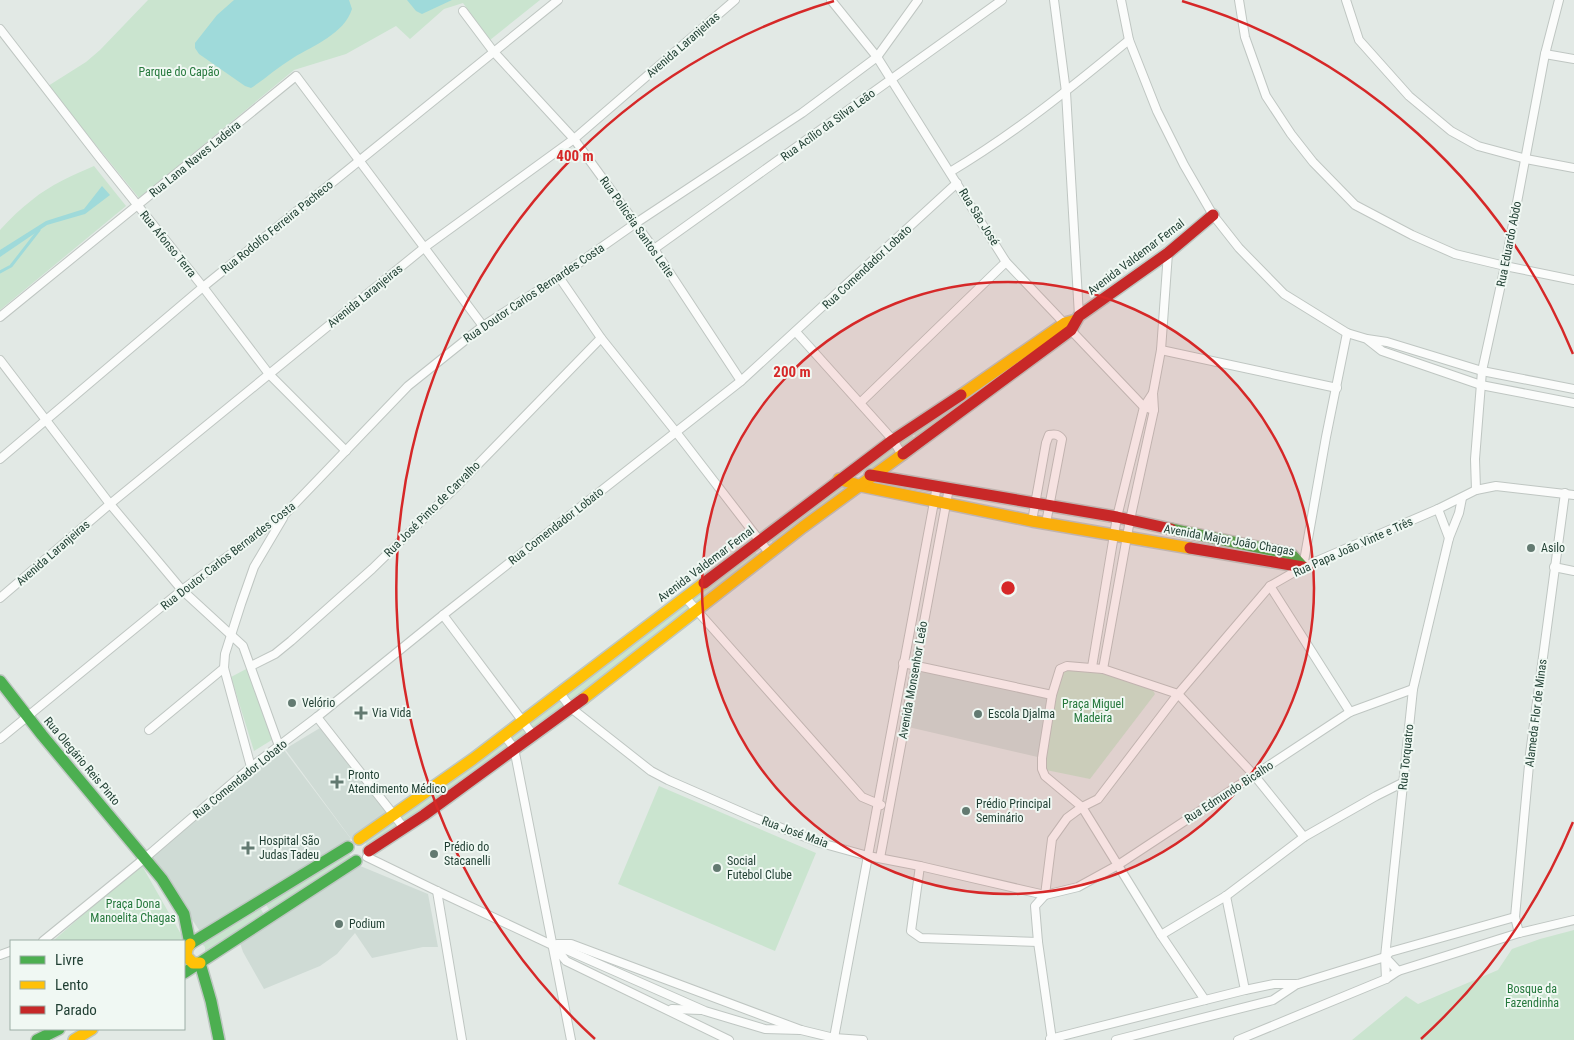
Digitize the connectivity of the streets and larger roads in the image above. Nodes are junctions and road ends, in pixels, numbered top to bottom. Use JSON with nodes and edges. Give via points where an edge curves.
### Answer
{"nodes":[{"id":1,"x":558,"y":0,"type":"edge"},
{"id":2,"x":735,"y":0,"type":"edge"},
{"id":3,"x":831,"y":0,"type":"edge"},
{"id":4,"x":918,"y":0,"type":"edge"},
{"id":5,"x":1002,"y":0,"type":"edge"},
{"id":6,"x":1054,"y":0,"type":"edge"},
{"id":7,"x":1121,"y":0,"type":"edge"},
{"id":8,"x":1239,"y":0,"type":"edge"},
{"id":9,"x":1346,"y":0,"type":"edge"},
{"id":10,"x":1559,"y":0,"type":"edge"},
{"id":11,"x":463,"y":11,"type":"dead end"},
{"id":12,"x":0,"y":29,"type":"edge"},
{"id":13,"x":1129,"y":40,"type":"junction"},
{"id":14,"x":493,"y":51,"type":"junction"},
{"id":15,"x":1544,"y":54,"type":"junction"},
{"id":16,"x":877,"y":57,"type":"junction"},
{"id":17,"x":1574,"y":59,"type":"edge"},
{"id":18,"x":890,"y":80,"type":"junction"},
{"id":19,"x":1066,"y":92,"type":"junction"},
{"id":20,"x":574,"y":140,"type":"junction"},
{"id":21,"x":1526,"y":160,"type":"junction"},
{"id":22,"x":358,"y":161,"type":"junction"},
{"id":23,"x":1574,"y":168,"type":"edge"},
{"id":24,"x":950,"y":172,"type":"junction"},
{"id":25,"x":957,"y":183,"type":"junction"},
{"id":26,"x":137,"y":205,"type":"junction"},
{"id":27,"x":1213,"y":215,"type":"junction"},
{"id":28,"x":636,"y":223,"type":"junction"},
{"id":29,"x":425,"y":247,"type":"junction"},
{"id":30,"x":654,"y":249,"type":"junction"},
{"id":31,"x":1168,"y":253,"type":"junction"},
{"id":32,"x":1006,"y":262,"type":"junction"},
{"id":33,"x":1505,"y":266,"type":"junction"},
{"id":34,"x":559,"y":277,"type":"junction"},
{"id":35,"x":1574,"y":280,"type":"edge"},
{"id":36,"x":203,"y":287,"type":"junction"},
{"id":37,"x":0,"y":317,"type":"edge"},
{"id":38,"x":1073,"y":322,"type":"junction"},
{"id":39,"x":483,"y":326,"type":"junction"},
{"id":40,"x":796,"y":332,"type":"junction"},
{"id":41,"x":1347,"y":333,"type":"junction"},
{"id":42,"x":600,"y":338,"type":"junction"},
{"id":43,"x":1367,"y":339,"type":"junction"},
{"id":44,"x":1161,"y":350,"type":"junction"},
{"id":45,"x":1417,"y":351,"type":"junction"},
{"id":46,"x":0,"y":360,"type":"edge"},
{"id":47,"x":1447,"y":360,"type":"junction"},
{"id":48,"x":1414,"y":362,"type":"junction"},
{"id":49,"x":1482,"y":371,"type":"junction"},
{"id":50,"x":1444,"y":372,"type":"junction"},
{"id":51,"x":268,"y":374,"type":"junction"},
{"id":52,"x":741,"y":381,"type":"junction"},
{"id":53,"x":1481,"y":385,"type":"junction"},
{"id":54,"x":1337,"y":388,"type":"junction"},
{"id":55,"x":1574,"y":389,"type":"edge"},
{"id":56,"x":1153,"y":393,"type":"junction"},
{"id":57,"x":860,"y":403,"type":"junction"},
{"id":58,"x":1574,"y":403,"type":"edge"},
{"id":59,"x":1144,"y":407,"type":"junction"},
{"id":60,"x":1154,"y":410,"type":"junction"},
{"id":61,"x":927,"y":419,"type":"junction"},
{"id":62,"x":47,"y":420,"type":"junction"},
{"id":63,"x":676,"y":432,"type":"junction"},
{"id":64,"x":934,"y":432,"type":"junction"},
{"id":65,"x":893,"y":440,"type":"junction"},
{"id":66,"x":346,"y":451,"type":"junction"},
{"id":67,"x":902,"y":455,"type":"junction"},
{"id":68,"x":0,"y":459,"type":"edge"},
{"id":69,"x":853,"y":470,"type":"junction"},
{"id":70,"x":873,"y":476,"type":"junction"},
{"id":71,"x":840,"y":479,"type":"junction"},
{"id":72,"x":862,"y":486,"type":"junction"},
{"id":73,"x":943,"y":487,"type":"junction"},
{"id":74,"x":1476,"y":490,"type":"junction"},
{"id":75,"x":1565,"y":493,"type":"junction"},
{"id":76,"x":1574,"y":494,"type":"edge"},
{"id":77,"x":1462,"y":498,"type":"junction"},
{"id":78,"x":934,"y":501,"type":"junction"},
{"id":79,"x":947,"y":503,"type":"junction"},
{"id":80,"x":1035,"y":503,"type":"junction"},
{"id":81,"x":110,"y":504,"type":"junction"},
{"id":82,"x":1049,"y":505,"type":"junction"},
{"id":83,"x":1438,"y":510,"type":"junction"},
{"id":84,"x":285,"y":514,"type":"junction"},
{"id":85,"x":794,"y":515,"type":"junction"},
{"id":86,"x":1117,"y":517,"type":"junction"},
{"id":87,"x":1130,"y":520,"type":"junction"},
{"id":88,"x":1032,"y":521,"type":"junction"},
{"id":89,"x":1046,"y":523,"type":"junction"},
{"id":90,"x":803,"y":527,"type":"junction"},
{"id":91,"x":1114,"y":534,"type":"junction"},
{"id":92,"x":1128,"y":536,"type":"junction"},
{"id":93,"x":1449,"y":538,"type":"junction"},
{"id":94,"x":1214,"y":539,"type":"junction"},
{"id":95,"x":760,"y":541,"type":"junction"},
{"id":96,"x":926,"y":541,"type":"junction"},
{"id":97,"x":939,"y":542,"type":"junction"},
{"id":98,"x":1211,"y":552,"type":"junction"},
{"id":99,"x":770,"y":554,"type":"junction"},
{"id":100,"x":1303,"y":567,"type":"junction"},
{"id":101,"x":1554,"y":567,"type":"junction"},
{"id":102,"x":1574,"y":571,"type":"edge"},
{"id":103,"x":718,"y":572,"type":"junction"},
{"id":104,"x":920,"y":578,"type":"junction"},
{"id":105,"x":932,"y":581,"type":"junction"},
{"id":106,"x":728,"y":585,"type":"junction"},
{"id":107,"x":1270,"y":586,"type":"junction"},
{"id":108,"x":182,"y":590,"type":"junction"},
{"id":109,"x":685,"y":597,"type":"junction"},
{"id":110,"x":0,"y":598,"type":"edge"},
{"id":111,"x":1102,"y":600,"type":"junction"},
{"id":112,"x":1114,"y":602,"type":"junction"},
{"id":113,"x":696,"y":610,"type":"junction"},
{"id":114,"x":444,"y":615,"type":"junction"},
{"id":115,"x":651,"y":623,"type":"junction"},
{"id":116,"x":911,"y":623,"type":"junction"},
{"id":117,"x":923,"y":624,"type":"junction"},
{"id":118,"x":231,"y":636,"type":"junction"},
{"id":119,"x":662,"y":636,"type":"junction"},
{"id":120,"x":622,"y":645,"type":"junction"},
{"id":121,"x":633,"y":658,"type":"junction"},
{"id":122,"x":903,"y":663,"type":"junction"},
{"id":123,"x":916,"y":665,"type":"junction"},
{"id":124,"x":251,"y":666,"type":"junction"},
{"id":125,"x":1092,"y":667,"type":"junction"},
{"id":126,"x":224,"y":668,"type":"junction"},
{"id":127,"x":593,"y":668,"type":"junction"},
{"id":128,"x":1103,"y":669,"type":"junction"},
{"id":129,"x":0,"y":681,"type":"edge"},
{"id":130,"x":604,"y":681,"type":"junction"},
{"id":131,"x":1413,"y":689,"type":"junction"},
{"id":132,"x":559,"y":692,"type":"junction"},
{"id":133,"x":1178,"y":694,"type":"junction"},
{"id":134,"x":1052,"y":695,"type":"junction"},
{"id":135,"x":571,"y":708,"type":"junction"},
{"id":136,"x":1350,"y":712,"type":"junction"},
{"id":137,"x":26,"y":717,"type":"junction"},
{"id":138,"x":317,"y":717,"type":"junction"},
{"id":139,"x":894,"y":717,"type":"junction"},
{"id":140,"x":905,"y":719,"type":"junction"},
{"id":141,"x":522,"y":721,"type":"junction"},
{"id":142,"x":149,"y":730,"type":"dead end"},
{"id":143,"x":504,"y":735,"type":"junction"},
{"id":144,"x":533,"y":735,"type":"junction"},
{"id":145,"x":0,"y":739,"type":"edge"},
{"id":146,"x":279,"y":746,"type":"junction"},
{"id":147,"x":514,"y":748,"type":"junction"},
{"id":148,"x":888,"y":757,"type":"junction"},
{"id":149,"x":473,"y":759,"type":"junction"},
{"id":150,"x":899,"y":759,"type":"junction"},
{"id":151,"x":251,"y":767,"type":"junction"},
{"id":152,"x":483,"y":772,"type":"junction"},
{"id":153,"x":1254,"y":775,"type":"junction"},
{"id":154,"x":444,"y":780,"type":"junction"},
{"id":155,"x":1404,"y":782,"type":"junction"},
{"id":156,"x":454,"y":794,"type":"junction"},
{"id":157,"x":414,"y":802,"type":"junction"},
{"id":158,"x":878,"y":804,"type":"junction"},
{"id":159,"x":890,"y":807,"type":"junction"},
{"id":160,"x":1082,"y":807,"type":"junction"},
{"id":161,"x":395,"y":815,"type":"junction"},
{"id":162,"x":424,"y":815,"type":"junction"},
{"id":163,"x":404,"y":828,"type":"junction"},
{"id":164,"x":1304,"y":838,"type":"junction"},
{"id":165,"x":359,"y":840,"type":"junction"},
{"id":166,"x":348,"y":847,"type":"junction"},
{"id":167,"x":368,"y":854,"type":"junction"},
{"id":168,"x":868,"y":856,"type":"junction"},
{"id":169,"x":145,"y":858,"type":"junction"},
{"id":170,"x":880,"y":858,"type":"junction"},
{"id":171,"x":356,"y":861,"type":"junction"},
{"id":172,"x":1118,"y":865,"type":"junction"},
{"id":173,"x":317,"y":866,"type":"junction"},
{"id":174,"x":920,"y":866,"type":"junction"},
{"id":175,"x":298,"y":878,"type":"junction"},
{"id":176,"x":325,"y":880,"type":"junction"},
{"id":177,"x":436,"y":891,"type":"junction"},
{"id":178,"x":306,"y":892,"type":"junction"},
{"id":179,"x":1045,"y":895,"type":"junction"},
{"id":180,"x":1226,"y":896,"type":"junction"},
{"id":181,"x":1515,"y":917,"type":"junction"},
{"id":182,"x":1574,"y":920,"type":"edge"},
{"id":183,"x":226,"y":923,"type":"junction"},
{"id":184,"x":1519,"y":933,"type":"junction"},
{"id":185,"x":1161,"y":935,"type":"junction"},
{"id":186,"x":236,"y":939,"type":"junction"},
{"id":187,"x":45,"y":940,"type":"edge"},
{"id":188,"x":1038,"y":942,"type":"junction"},
{"id":189,"x":552,"y":945,"type":"junction"},
{"id":190,"x":187,"y":946,"type":"edge"},
{"id":191,"x":1386,"y":957,"type":"junction"},
{"id":192,"x":200,"y":963,"type":"junction"},
{"id":193,"x":185,"y":971,"type":"edge"},
{"id":194,"x":1398,"y":971,"type":"junction"},
{"id":195,"x":1386,"y":979,"type":"junction"},
{"id":196,"x":1298,"y":984,"type":"junction"},
{"id":197,"x":1245,"y":990,"type":"junction"},
{"id":198,"x":1205,"y":1000,"type":"junction"},
{"id":199,"x":668,"y":1009,"type":"junction"},
{"id":200,"x":704,"y":1011,"type":"junction"},
{"id":201,"x":90,"y":1030,"type":"edge"},
{"id":202,"x":801,"y":1030,"type":"junction"},
{"id":203,"x":58,"y":1033,"type":"edge"},
{"id":204,"x":75,"y":1037,"type":"edge"},
{"id":205,"x":830,"y":1039,"type":"edge"},
{"id":206,"x":1051,"y":1039,"type":"edge"},
{"id":207,"x":37,"y":1040,"type":"edge"},
{"id":208,"x":219,"y":1040,"type":"edge"},
{"id":209,"x":462,"y":1040,"type":"edge"},
{"id":210,"x":571,"y":1040,"type":"edge"},
{"id":211,"x":729,"y":1040,"type":"edge"},
{"id":212,"x":863,"y":1040,"type":"edge"},
{"id":213,"x":1116,"y":1040,"type":"edge"},
{"id":214,"x":1238,"y":1040,"type":"edge"}],
"edges":[{"from":1,"to":14,"type":"street","name":"Rua Rodolfo Ferreira Pacheco"},
{"from":2,"to":20,"type":"street","name":"Avenida Laranjeiras"},
{"from":3,"to":16,"type":"street","name":"Rua São José"},
{"from":4,"to":16,"type":"street","name":"Rua Doutor Carlos Bernardes Costa"},
{"from":5,"to":18,"type":"street","name":"Rua Acílio da Silva Leão"},
{"from":6,"to":19,"type":"street"},
{"from":7,"to":13,"type":"street"},
{"from":8,"to":33,"type":"street","via":[[1245,37],[1266,96],[1291,134],[1355,205],[1455,254]]},
{"from":9,"to":21,"type":"street","via":[[1359,40],[1409,96],[1451,131],[1478,146]]},
{"from":10,"to":15,"type":"street","name":"Rua Eduardo Abdo"},
{"from":11,"to":14,"type":"street","name":"Rua Policéia Santos Leite"},
{"from":12,"to":26,"type":"street","name":"Rua Afonso Terra"},
{"from":13,"to":19,"type":"street"},
{"from":13,"to":27,"type":"street","via":[[1157,111]]},
{"from":14,"to":20,"type":"street","name":"Rua Policéia Santos Leite"},
{"from":14,"to":22,"type":"street","name":"Rua Rodolfo Ferreira Pacheco"},
{"from":15,"to":17,"type":"street"},
{"from":15,"to":21,"type":"street","name":"Rua Eduardo Abdo"},
{"from":16,"to":18,"type":"street","name":"Rua São José"},
{"from":16,"to":28,"type":"street","name":"Rua Doutor Carlos Bernardes Costa","via":[[802,113]]},
{"from":18,"to":24,"type":"street","name":"Rua São José"},
{"from":18,"to":30,"type":"street","name":"Rua Acílio da Silva Leão"},
{"from":19,"to":24,"type":"street"},
{"from":19,"to":38,"type":"street"},
{"from":20,"to":28,"type":"street","name":"Rua Policéia Santos Leite"},
{"from":20,"to":29,"type":"street","name":"Avenida Laranjeiras"},
{"from":21,"to":23,"type":"street"},
{"from":21,"to":33,"type":"street","name":"Rua Eduardo Abdo"},
{"from":22,"to":26,"type":"street","name":"Rua Lana Naves Ladeira","via":[[296,76]]},
{"from":22,"to":29,"type":"street"},
{"from":22,"to":36,"type":"street","name":"Rua Rodolfo Ferreira Pacheco"},
{"from":24,"to":25,"type":"street","name":"Rua São José"},
{"from":25,"to":32,"type":"street","name":"Rua São José"},
{"from":25,"to":40,"type":"street","name":"Rua Comendador Lobato"},
{"from":26,"to":36,"type":"street","name":"Rua Afonso Terra"},
{"from":26,"to":37,"type":"street","name":"Rua Lana Naves Ladeira"},
{"from":27,"to":31,"type":"street","name":"Avenida Valdemar Fernal"},
{"from":27,"to":41,"type":"street","via":[[1239,248],[1284,294]]},
{"from":28,"to":30,"type":"street","name":"Rua Policéia Santos Leite"},
{"from":28,"to":34,"type":"street","name":"Rua Doutor Carlos Bernardes Costa"},
{"from":29,"to":39,"type":"street"},
{"from":29,"to":51,"type":"street","name":"Avenida Laranjeiras"},
{"from":30,"to":52,"type":"street","name":"Rua Policéia Santos Leite"},
{"from":31,"to":38,"type":"street","name":"Avenida Valdemar Fernal"},
{"from":31,"to":44,"type":"street"},
{"from":32,"to":38,"type":"street","name":"Rua São José"},
{"from":32,"to":57,"type":"street"},
{"from":33,"to":35,"type":"street"},
{"from":33,"to":49,"type":"street","name":"Rua Eduardo Abdo"},
{"from":34,"to":39,"type":"street","name":"Rua Doutor Carlos Bernardes Costa"},
{"from":34,"to":42,"type":"street"},
{"from":36,"to":51,"type":"street","name":"Rua Afonso Terra"},
{"from":36,"to":62,"type":"street","name":"Rua Rodolfo Ferreira Pacheco"},
{"from":38,"to":59,"type":"street","name":"Rua São José"},
{"from":38,"to":61,"type":"street","name":"Avenida Valdemar Fernal"},
{"from":38,"to":64,"type":"street","name":"Avenida Valdemar Fernal"},
{"from":39,"to":66,"type":"street","name":"Rua Doutor Carlos Bernardes Costa","via":[[408,386]]},
{"from":40,"to":52,"type":"street","name":"Rua Comendador Lobato"},
{"from":40,"to":57,"type":"street"},
{"from":41,"to":43,"type":"street"},
{"from":41,"to":54,"type":"street"},
{"from":42,"to":63,"type":"street"},
{"from":42,"to":124,"type":"street","name":"Rua José Pinto de Carvalho","via":[[454,489],[372,568],[275,654]]},
{"from":43,"to":45,"type":"street"},
{"from":43,"to":48,"type":"street","via":[[1382,350]]},
{"from":44,"to":54,"type":"street"},
{"from":44,"to":56,"type":"street"},
{"from":45,"to":47,"type":"street"},
{"from":45,"to":48,"type":"street"},
{"from":46,"to":62,"type":"street"},
{"from":47,"to":49,"type":"street"},
{"from":47,"to":50,"type":"street"},
{"from":48,"to":50,"type":"street"},
{"from":49,"to":53,"type":"street","name":"Rua Eduardo Abdo"},
{"from":49,"to":55,"type":"street"},
{"from":50,"to":53,"type":"street"},
{"from":51,"to":66,"type":"street","name":"Rua Afonso Terra"},
{"from":51,"to":81,"type":"street","name":"Avenida Laranjeiras"},
{"from":52,"to":63,"type":"street","name":"Rua Comendador Lobato"},
{"from":53,"to":58,"type":"street"},
{"from":53,"to":74,"type":"street","name":"Rua Eduardo Abdo"},
{"from":54,"to":100,"type":"street"},
{"from":56,"to":59,"type":"street"},
{"from":56,"to":60,"type":"street"},
{"from":57,"to":65,"type":"street"},
{"from":59,"to":60,"type":"street","name":"Rua São José"},
{"from":59,"to":86,"type":"street"},
{"from":60,"to":87,"type":"street"},
{"from":61,"to":64,"type":"street"},
{"from":61,"to":65,"type":"street","name":"Avenida Valdemar Fernal"},
{"from":62,"to":68,"type":"street","name":"Rua Rodolfo Ferreira Pacheco"},
{"from":62,"to":81,"type":"street"},
{"from":63,"to":95,"type":"street"},
{"from":63,"to":114,"type":"street","name":"Rua Comendador Lobato"},
{"from":64,"to":67,"type":"street","name":"Avenida Valdemar Fernal"},
{"from":65,"to":67,"type":"street"},
{"from":65,"to":69,"type":"street","name":"Avenida Valdemar Fernal"},
{"from":66,"to":84,"type":"street","name":"Rua Doutor Carlos Bernardes Costa"},
{"from":67,"to":70,"type":"street","name":"Avenida Valdemar Fernal"},
{"from":69,"to":70,"type":"street","name":"Avenida Major João Chagas"},
{"from":69,"to":71,"type":"street","name":"Avenida Valdemar Fernal"},
{"from":70,"to":72,"type":"street","name":"Avenida Valdemar Fernal"},
{"from":70,"to":73,"type":"street","name":"Avenida Major João Chagas"},
{"from":71,"to":72,"type":"street","name":"Avenida Major João Chagas"},
{"from":71,"to":85,"type":"street","name":"Avenida Valdemar Fernal"},
{"from":72,"to":78,"type":"street","name":"Avenida Major João Chagas"},
{"from":72,"to":90,"type":"street","name":"Avenida Valdemar Fernal"},
{"from":73,"to":78,"type":"street","name":"Avenida Monsenhor Leão"},
{"from":73,"to":79,"type":"street","name":"Avenida Monsenhor Leão"},
{"from":73,"to":80,"type":"street","name":"Avenida Major João Chagas"},
{"from":74,"to":75,"type":"street","name":"Rua Papa João Vinte e Três","via":[[1496,486]]},
{"from":74,"to":77,"type":"street","name":"Rua Papa João Vinte e Três"},
{"from":75,"to":76,"type":"street","name":"Rua Papa João Vinte e Três"},
{"from":75,"to":101,"type":"street","name":"Alameda Flor de Minas"},
{"from":77,"to":83,"type":"street","name":"Rua Papa João Vinte e Três"},
{"from":77,"to":93,"type":"street","name":"Rua Torquatro","via":[[1460,513]]},
{"from":78,"to":79,"type":"street","name":"Avenida Major João Chagas"},
{"from":78,"to":96,"type":"street","name":"Avenida Monsenhor Leão"},
{"from":79,"to":88,"type":"street","name":"Avenida Major João Chagas"},
{"from":79,"to":97,"type":"street","name":"Avenida Monsenhor Leão"},
{"from":80,"to":82,"type":"street","name":"Avenida Major João Chagas"},
{"from":80,"to":82,"type":"street","via":[[1046,443],[1049,435],[1054,434],[1062,439]]},
{"from":80,"to":88,"type":"street"},
{"from":81,"to":108,"type":"street"},
{"from":81,"to":110,"type":"street","name":"Avenida Laranjeiras"},
{"from":82,"to":86,"type":"street","name":"Avenida Major João Chagas"},
{"from":82,"to":89,"type":"street"},
{"from":83,"to":93,"type":"street"},
{"from":83,"to":100,"type":"street","name":"Rua Papa João Vinte e Três"},
{"from":84,"to":108,"type":"street","name":"Rua Doutor Carlos Bernardes Costa"},
{"from":84,"to":118,"type":"street","via":[[254,567]]},
{"from":85,"to":90,"type":"street"},
{"from":85,"to":95,"type":"street","name":"Avenida Valdemar Fernal"},
{"from":86,"to":87,"type":"street","name":"Avenida Major João Chagas"},
{"from":86,"to":91,"type":"street"},
{"from":87,"to":92,"type":"street"},
{"from":87,"to":94,"type":"street","name":"Avenida Major João Chagas"},
{"from":88,"to":89,"type":"street","name":"Avenida Major João Chagas"},
{"from":89,"to":91,"type":"street","name":"Avenida Major João Chagas"},
{"from":90,"to":99,"type":"street","name":"Avenida Valdemar Fernal"},
{"from":91,"to":92,"type":"street","name":"Avenida Major João Chagas"},
{"from":91,"to":111,"type":"street"},
{"from":92,"to":98,"type":"street","name":"Avenida Major João Chagas"},
{"from":92,"to":112,"type":"street"},
{"from":93,"to":131,"type":"street","name":"Rua Torquatro"},
{"from":94,"to":98,"type":"street"},
{"from":94,"to":100,"type":"street","name":"Avenida Major João Chagas","via":[[1291,554]]},
{"from":95,"to":99,"type":"street"},
{"from":95,"to":103,"type":"street","name":"Avenida Valdemar Fernal"},
{"from":96,"to":97,"type":"street"},
{"from":96,"to":104,"type":"street","name":"Avenida Monsenhor Leão"},
{"from":97,"to":105,"type":"street","name":"Avenida Monsenhor Leão"},
{"from":98,"to":100,"type":"street","name":"Avenida Major João Chagas"},
{"from":99,"to":106,"type":"street","name":"Avenida Valdemar Fernal"},
{"from":100,"to":107,"type":"street","name":"Rua Papa João Vinte e Três"},
{"from":101,"to":102,"type":"street"},
{"from":101,"to":181,"type":"street","name":"Alameda Flor de Minas","via":[[1530,754]]},
{"from":103,"to":106,"type":"street"},
{"from":103,"to":109,"type":"street","name":"Avenida Valdemar Fernal"},
{"from":104,"to":105,"type":"street"},
{"from":104,"to":116,"type":"street","name":"Avenida Monsenhor Leão"},
{"from":105,"to":117,"type":"street","name":"Avenida Monsenhor Leão"},
{"from":106,"to":113,"type":"street","name":"Avenida Valdemar Fernal"},
{"from":107,"to":133,"type":"street","name":"Rua Papa João Vinte e Três"},
{"from":107,"to":136,"type":"street"},
{"from":108,"to":118,"type":"street"},
{"from":108,"to":137,"type":"street","name":"Rua Doutor Carlos Bernardes Costa"},
{"from":109,"to":113,"type":"street"},
{"from":109,"to":115,"type":"street","name":"Avenida Valdemar Fernal"},
{"from":111,"to":112,"type":"street"},
{"from":111,"to":125,"type":"street"},
{"from":112,"to":128,"type":"street"},
{"from":113,"to":119,"type":"street","name":"Avenida Valdemar Fernal"},
{"from":113,"to":158,"type":"street","via":[[862,797]]},
{"from":114,"to":138,"type":"street","name":"Rua Comendador Lobato"},
{"from":114,"to":141,"type":"street"},
{"from":115,"to":119,"type":"street"},
{"from":115,"to":120,"type":"street","name":"Avenida Valdemar Fernal"},
{"from":116,"to":117,"type":"street"},
{"from":116,"to":122,"type":"street","name":"Avenida Monsenhor Leão"},
{"from":117,"to":123,"type":"street","name":"Avenida Monsenhor Leão"},
{"from":118,"to":124,"type":"street","via":[[243,646]]},
{"from":118,"to":126,"type":"street"},
{"from":119,"to":121,"type":"street","name":"Avenida Valdemar Fernal"},
{"from":120,"to":121,"type":"street"},
{"from":120,"to":127,"type":"street","name":"Avenida Valdemar Fernal"},
{"from":121,"to":130,"type":"street","name":"Avenida Valdemar Fernal"},
{"from":122,"to":123,"type":"street"},
{"from":122,"to":139,"type":"street","name":"Avenida Monsenhor Leão"},
{"from":123,"to":134,"type":"street"},
{"from":123,"to":140,"type":"street","name":"Avenida Monsenhor Leão"},
{"from":124,"to":146,"type":"street"},
{"from":125,"to":128,"type":"street"},
{"from":125,"to":134,"type":"street","via":[[1067,666],[1060,669]]},
{"from":126,"to":142,"type":"street"},
{"from":126,"to":151,"type":"street"},
{"from":127,"to":130,"type":"street"},
{"from":127,"to":132,"type":"street","name":"Avenida Valdemar Fernal"},
{"from":128,"to":133,"type":"street"},
{"from":129,"to":137,"type":"street","name":"Rua Olegário Reis Pinto"},
{"from":130,"to":135,"type":"street","name":"Avenida Valdemar Fernal"},
{"from":131,"to":136,"type":"street","name":"Rua Edmundo Bicalho"},
{"from":131,"to":155,"type":"street","name":"Rua Torquatro"},
{"from":132,"to":135,"type":"street","name":"Rua José Maia"},
{"from":132,"to":141,"type":"street","name":"Avenida Valdemar Fernal"},
{"from":133,"to":153,"type":"street"},
{"from":133,"to":160,"type":"street","via":[[1098,799]]},
{"from":134,"to":160,"type":"street","via":[[1042,769],[1045,776]]},
{"from":135,"to":144,"type":"street","name":"Avenida Valdemar Fernal"},
{"from":135,"to":168,"type":"street","name":"Rua José Maia","via":[[668,780],[804,837]]},
{"from":136,"to":153,"type":"street","name":"Rua Edmundo Bicalho"},
{"from":137,"to":145,"type":"street","name":"Rua Doutor Carlos Bernardes Costa"},
{"from":137,"to":169,"type":"street","name":"Rua Olegário Reis Pinto"},
{"from":138,"to":146,"type":"street","name":"Rua Comendador Lobato"},
{"from":138,"to":161,"type":"street"},
{"from":139,"to":140,"type":"street"},
{"from":139,"to":148,"type":"street","name":"Avenida Monsenhor Leão"},
{"from":140,"to":150,"type":"street","name":"Avenida Monsenhor Leão"},
{"from":141,"to":143,"type":"street","name":"Avenida Valdemar Fernal"},
{"from":141,"to":144,"type":"street"},
{"from":143,"to":147,"type":"street"},
{"from":143,"to":149,"type":"street","name":"Avenida Valdemar Fernal"},
{"from":144,"to":147,"type":"street","name":"Avenida Valdemar Fernal"},
{"from":146,"to":151,"type":"street","name":"Rua Comendador Lobato"},
{"from":147,"to":152,"type":"street","name":"Avenida Valdemar Fernal"},
{"from":147,"to":189,"type":"street"},
{"from":148,"to":150,"type":"street"},
{"from":148,"to":158,"type":"street","name":"Avenida Monsenhor Leão"},
{"from":149,"to":152,"type":"street"},
{"from":149,"to":154,"type":"street","name":"Avenida Valdemar Fernal"},
{"from":150,"to":159,"type":"street","name":"Avenida Monsenhor Leão"},
{"from":151,"to":169,"type":"street","name":"Rua Comendador Lobato"},
{"from":152,"to":156,"type":"street","name":"Avenida Valdemar Fernal"},
{"from":153,"to":164,"type":"street"},
{"from":153,"to":172,"type":"street","name":"Rua Edmundo Bicalho"},
{"from":154,"to":156,"type":"street"},
{"from":154,"to":157,"type":"street","name":"Avenida Valdemar Fernal"},
{"from":155,"to":164,"type":"street"},
{"from":155,"to":191,"type":"street","name":"Rua Torquatro"},
{"from":156,"to":162,"type":"street","name":"Avenida Valdemar Fernal"},
{"from":157,"to":161,"type":"street","name":"Avenida Valdemar Fernal"},
{"from":157,"to":162,"type":"street"},
{"from":158,"to":159,"type":"street"},
{"from":158,"to":168,"type":"street","name":"Avenida Monsenhor Leão"},
{"from":159,"to":170,"type":"street","name":"Avenida Monsenhor Leão"},
{"from":160,"to":172,"type":"street"},
{"from":160,"to":179,"type":"street","via":[[1066,818],[1052,839]]},
{"from":161,"to":163,"type":"street"},
{"from":161,"to":165,"type":"street","name":"Avenida Valdemar Fernal"},
{"from":162,"to":163,"type":"street","name":"Avenida Valdemar Fernal"},
{"from":163,"to":167,"type":"street","name":"Avenida Valdemar Fernal"},
{"from":164,"to":180,"type":"street"},
{"from":165,"to":166,"type":"street"},
{"from":165,"to":167,"type":"street","via":[[368,845]]},
{"from":166,"to":171,"type":"street","via":[[348,854]]},
{"from":166,"to":173,"type":"street"},
{"from":167,"to":171,"type":"street"},
{"from":167,"to":177,"type":"street"},
{"from":168,"to":170,"type":"street","name":"Rua José Maia"},
{"from":168,"to":205,"type":"street","name":"Avenida Monsenhor Leão"},
{"from":169,"to":187,"type":"street"},
{"from":169,"to":190,"type":"street","via":[[184,915],[188,927]]},
{"from":170,"to":174,"type":"street","name":"Rua José Maia"},
{"from":171,"to":176,"type":"street"},
{"from":172,"to":179,"type":"street","name":"Rua Edmundo Bicalho","via":[[1078,887]]},
{"from":172,"to":185,"type":"street"},
{"from":173,"to":175,"type":"street"},
{"from":173,"to":176,"type":"street"},
{"from":174,"to":179,"type":"street","name":"Rua José Maia"},
{"from":174,"to":188,"type":"street","via":[[911,931],[920,938]]},
{"from":175,"to":178,"type":"street"},
{"from":175,"to":183,"type":"street"},
{"from":176,"to":178,"type":"street"},
{"from":177,"to":189,"type":"street"},
{"from":177,"to":209,"type":"street"},
{"from":178,"to":186,"type":"street"},
{"from":179,"to":188,"type":"street","via":[[1035,906]]},
{"from":180,"to":185,"type":"street"},
{"from":180,"to":197,"type":"street"},
{"from":181,"to":184,"type":"street","name":"Alameda Flor de Minas"},
{"from":181,"to":191,"type":"street","via":[[1390,952]]},
{"from":182,"to":184,"type":"street"},
{"from":183,"to":186,"type":"street"},
{"from":183,"to":190,"type":"street"},
{"from":184,"to":194,"type":"street"},
{"from":185,"to":198,"type":"street"},
{"from":186,"to":192,"type":"street"},
{"from":188,"to":206,"type":"street"},
{"from":189,"to":199,"type":"street","via":[[566,961]]},
{"from":189,"to":200,"type":"street"},
{"from":189,"to":202,"type":"street","via":[[571,944]]},
{"from":189,"to":210,"type":"street"},
{"from":190,"to":192,"type":"street","via":[[198,946],[202,950]]},
{"from":191,"to":194,"type":"street"},
{"from":191,"to":195,"type":"street","name":"Rua Torquatro"},
{"from":191,"to":196,"type":"street"},
{"from":192,"to":193,"type":"street"},
{"from":192,"to":208,"type":"street"},
{"from":194,"to":195,"type":"street"},
{"from":195,"to":214,"type":"street"},
{"from":196,"to":197,"type":"street","via":[[1274,984]]},
{"from":196,"to":213,"type":"street","via":[[1273,1000]]},
{"from":197,"to":198,"type":"street"},
{"from":198,"to":206,"type":"street"},
{"from":199,"to":200,"type":"street"},
{"from":199,"to":211,"type":"street"},
{"from":200,"to":202,"type":"street","via":[[765,1029]]},
{"from":201,"to":204,"type":"street"},
{"from":202,"to":205,"type":"street"},
{"from":203,"to":207,"type":"street"},
{"from":205,"to":212,"type":"street"}]}
